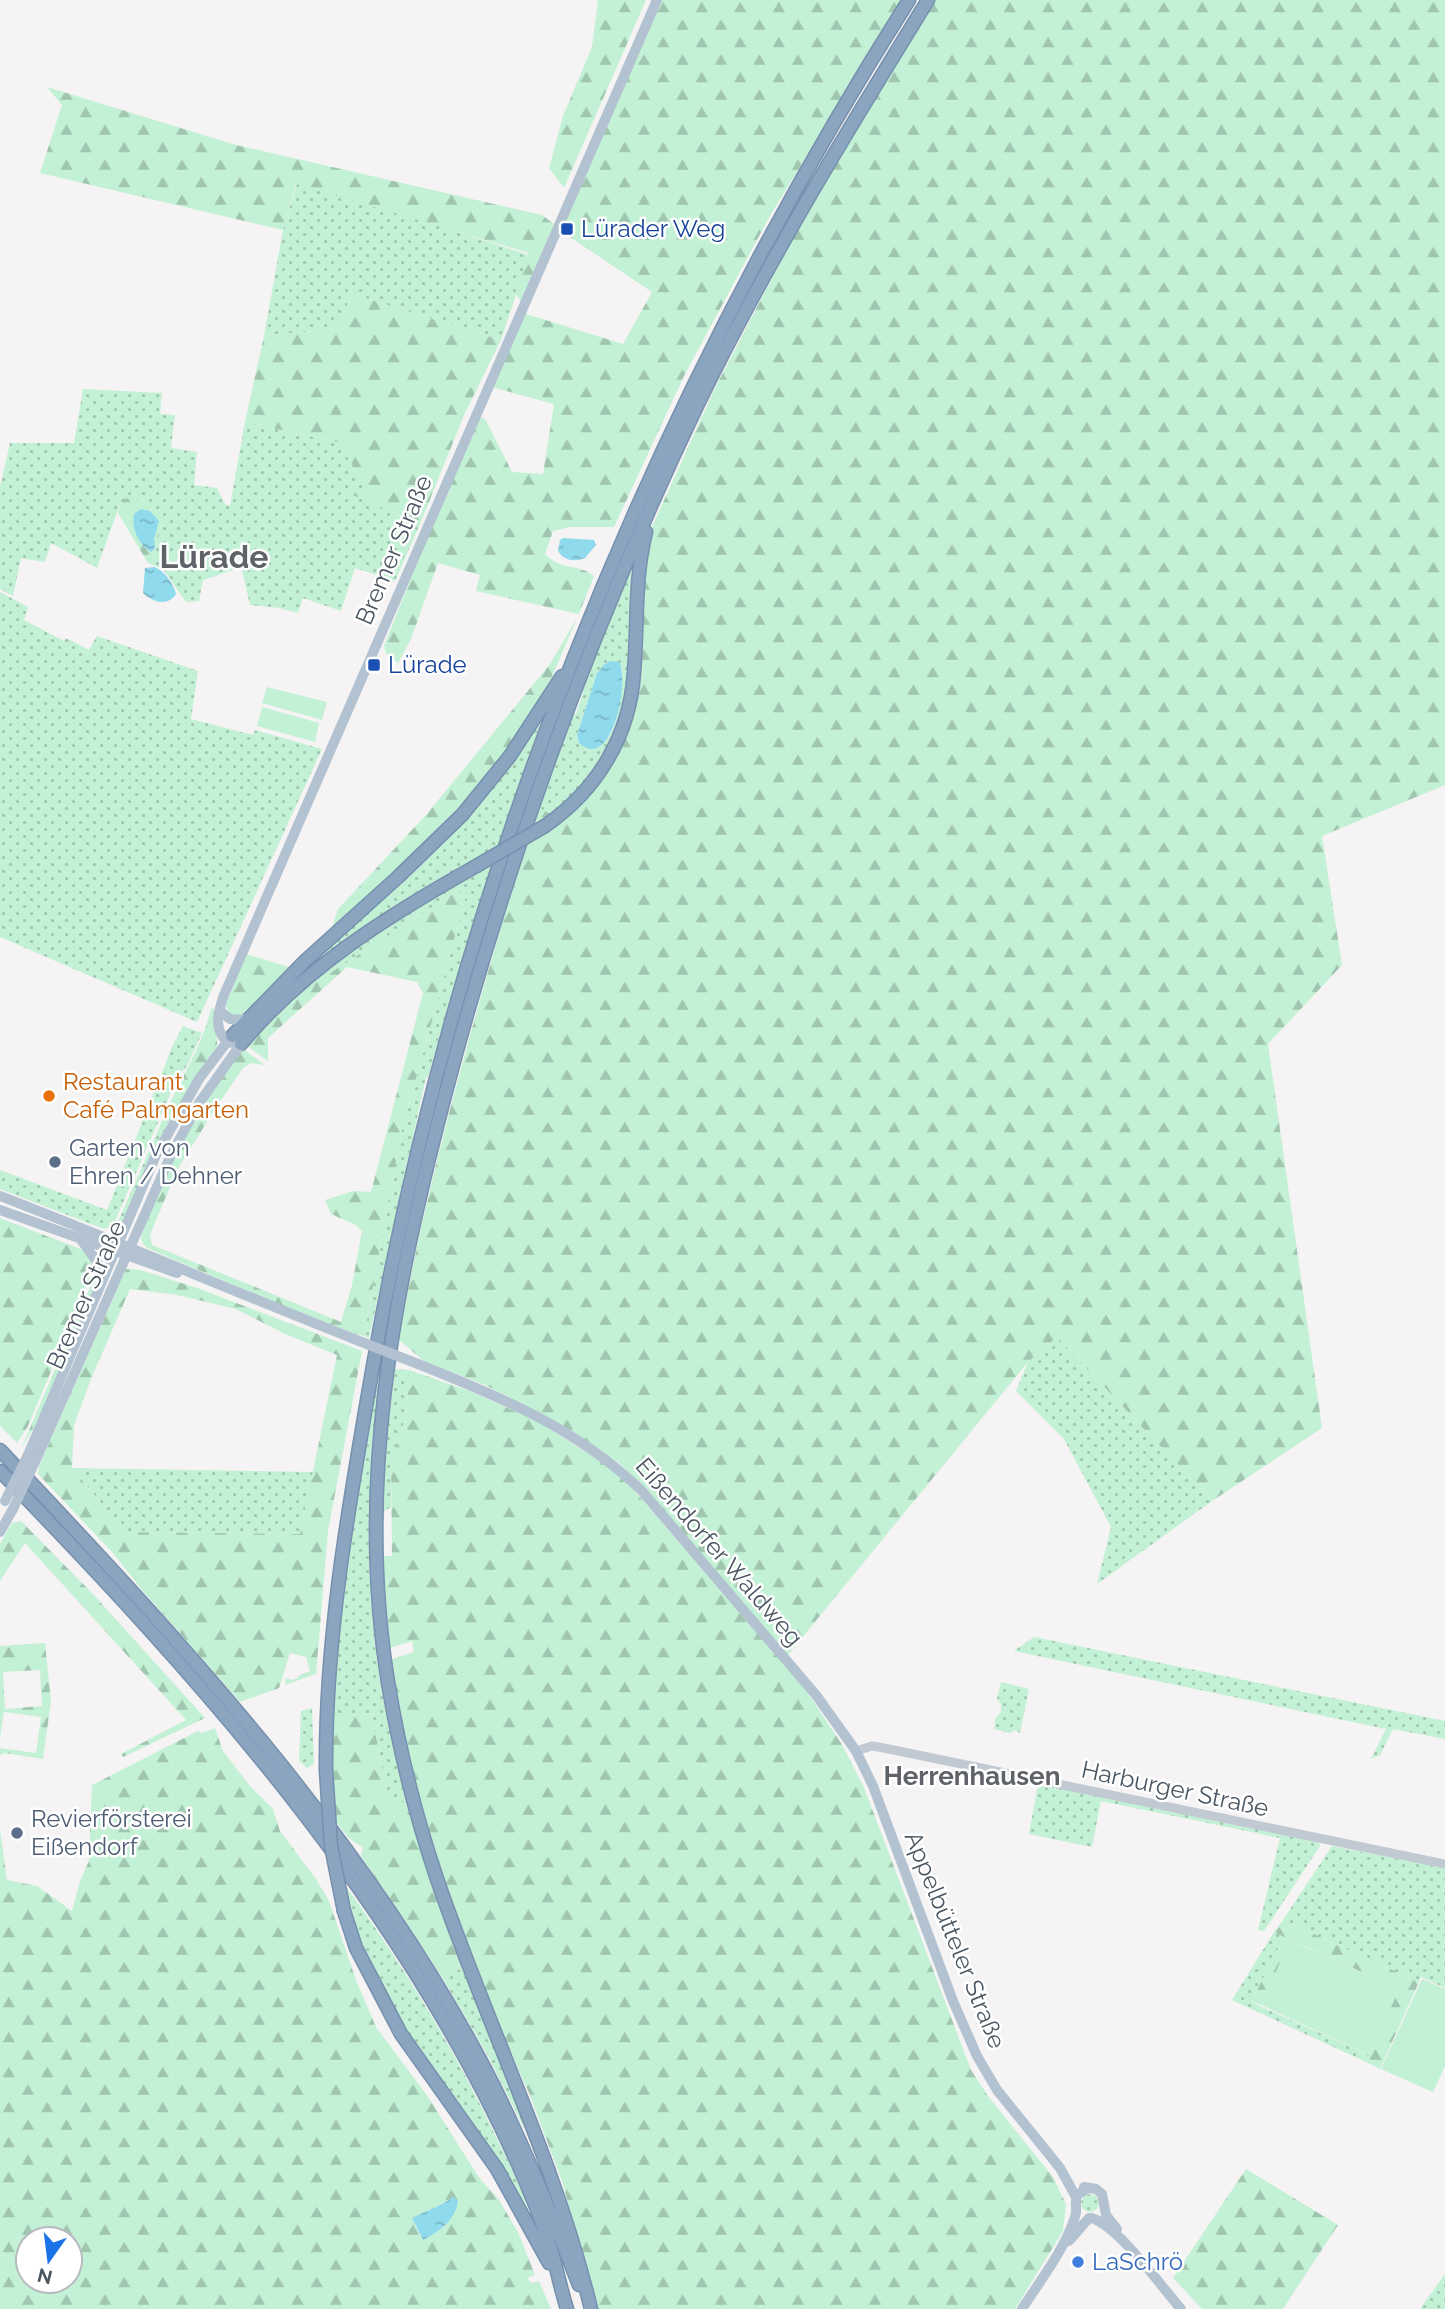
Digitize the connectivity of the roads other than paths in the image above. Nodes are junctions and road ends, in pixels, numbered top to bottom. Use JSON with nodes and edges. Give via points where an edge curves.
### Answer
{"nodes":[{"id":1,"x":657,"y":0,"type":"edge"},
{"id":2,"x":909,"y":0,"type":"edge"},
{"id":3,"x":928,"y":0,"type":"edge"},
{"id":4,"x":654,"y":500,"type":"junction"},
{"id":5,"x":570,"y":668,"type":"junction"},
{"id":6,"x":220,"y":1010,"type":"junction"},
{"id":7,"x":246,"y":1020,"type":"junction"},
{"id":8,"x":233,"y":1041,"type":"junction"},
{"id":9,"x":0,"y":1196,"type":"edge"},
{"id":10,"x":0,"y":1210,"type":"edge"},
{"id":11,"x":82,"y":1240,"type":"junction"},
{"id":12,"x":116,"y":1247,"type":"junction"},
{"id":13,"x":128,"y":1251,"type":"junction"},
{"id":14,"x":104,"y":1278,"type":"junction"},
{"id":15,"x":0,"y":1450,"type":"edge"},
{"id":16,"x":31,"y":1459,"type":"junction"},
{"id":17,"x":0,"y":1471,"type":"edge"},
{"id":18,"x":6,"y":1507,"type":"edge"},
{"id":19,"x":0,"y":1532,"type":"edge"},
{"id":20,"x":856,"y":1751,"type":"junction"},
{"id":21,"x":1445,"y":1864,"type":"edge"},
{"id":22,"x":1060,"y":2168,"type":"junction"},
{"id":23,"x":1088,"y":2188,"type":"junction"},
{"id":24,"x":1076,"y":2197,"type":"junction"},
{"id":25,"x":1105,"y":2207,"type":"junction"},
{"id":26,"x":1077,"y":2210,"type":"junction"},
{"id":27,"x":1090,"y":2218,"type":"junction"},
{"id":28,"x":1127,"y":2246,"type":"junction"},
{"id":29,"x":1058,"y":2253,"type":"junction"},
{"id":30,"x":558,"y":2281,"type":"junction"},
{"id":31,"x":567,"y":2309,"type":"edge"},
{"id":32,"x":589,"y":2309,"type":"edge"},
{"id":33,"x":1022,"y":2309,"type":"edge"},
{"id":34,"x":1181,"y":2309,"type":"edge"}],
"edges":[{"from":1,"to":6,"type":"main road","name":"Bremer Straße"},
{"from":2,"to":5,"type":"highway","via":[[816,151],[708,358],[633,515]]},
{"from":3,"to":4,"type":"highway","via":[[744,314]]},
{"from":4,"to":8,"type":"highway","bridge":true,"via":[[638,575],[634,680],[623,728],[592,783],[545,826],[404,907],[344,948]]},
{"from":4,"to":32,"type":"highway","via":[[565,713],[505,886],[454,1058],[396,1310],[374,1494],[374,1556],[383,1649],[417,1813],[448,1912],[553,2182],[581,2266]]},
{"from":5,"to":7,"type":"highway","via":[[510,756],[462,815]]},
{"from":5,"to":30,"type":"highway","bridge":true,"via":[[474,942],[402,1216],[352,1491],[330,1667],[326,1770],[332,1855],[356,1948],[401,2034],[497,2169]]},
{"from":6,"to":7,"type":"main road","via":[[233,1020]]},
{"from":6,"to":8,"type":"main road"},
{"from":7,"to":8,"type":"highway"},
{"from":8,"to":12,"type":"main road","name":"Bremer Straße","via":[[199,1079],[166,1136]]},
{"from":8,"to":13,"type":"main road","name":"Bremer Straße","via":[[186,1124]]},
{"from":9,"to":12,"type":"main road"},
{"from":10,"to":11,"type":"main road"},
{"from":11,"to":12,"type":"main road"},
{"from":11,"to":14,"type":"main road"},
{"from":12,"to":13,"type":"main road","name":"Eißendorfer Waldweg"},
{"from":12,"to":14,"type":"main road","name":"Bremer Straße"},
{"from":13,"to":16,"type":"main road","name":"Bremer Straße"},
{"from":13,"to":20,"type":"main road","name":"Eißendorfer Waldweg","bridge":true,"via":[[493,1394],[613,1463],[642,1490],[816,1695]]},
{"from":14,"to":16,"type":"main road","name":"Bremer Straße"},
{"from":15,"to":32,"type":"highway","via":[[208,1677],[383,1901],[485,2070],[529,2160]]},
{"from":16,"to":18,"type":"main road","name":"Bremer Straße","bridge":true},
{"from":17,"to":30,"type":"highway","via":[[195,1682],[315,1829],[379,1918],[428,1993],[489,2105],[550,2244]]},
{"from":18,"to":19,"type":"main road","name":"Bremer Straße"},
{"from":20,"to":21,"type":"street","name":"Harburger Straße","via":[[884,1748]]},
{"from":20,"to":22,"type":"main road","name":"Appelbütteler Straße","via":[[977,2056],[997,2090]]},
{"from":22,"to":23,"type":"main road","name":"Appelbütteler Straße"},
{"from":22,"to":24,"type":"main road","name":"Appelbütteler Straße"},
{"from":23,"to":24,"type":"main road"},
{"from":23,"to":25,"type":"main road","via":[[1101,2192]]},
{"from":24,"to":26,"type":"main road"},
{"from":25,"to":27,"type":"main road"},
{"from":25,"to":28,"type":"main road"},
{"from":26,"to":27,"type":"main road"},
{"from":26,"to":29,"type":"main road"},
{"from":27,"to":28,"type":"main road"},
{"from":27,"to":29,"type":"main road"},
{"from":28,"to":34,"type":"main road"},
{"from":29,"to":33,"type":"main road"},
{"from":30,"to":31,"type":"highway"}]}
